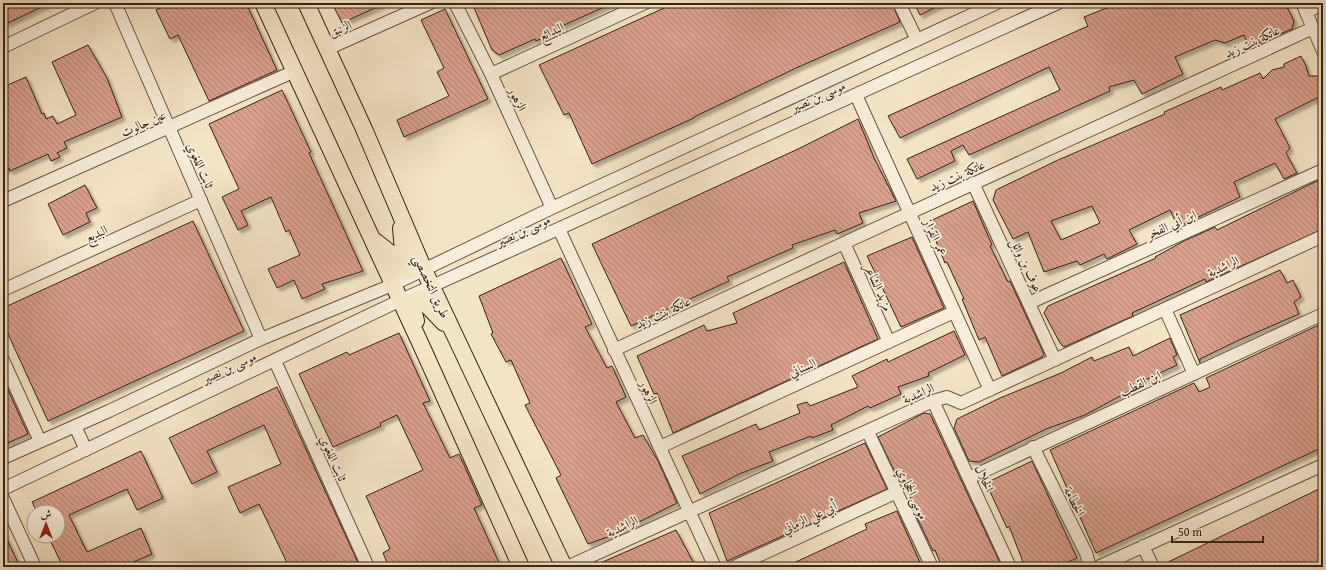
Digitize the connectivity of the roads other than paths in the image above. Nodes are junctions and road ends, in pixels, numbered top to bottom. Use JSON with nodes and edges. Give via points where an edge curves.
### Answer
{"nodes":[{"id":1,"x":95,"y":3,"type":"edge"},
{"id":2,"x":115,"y":3,"type":"edge"},
{"id":3,"x":263,"y":3,"type":"edge"},
{"id":4,"x":306,"y":3,"type":"edge"},
{"id":5,"x":430,"y":3,"type":"edge"},
{"id":6,"x":455,"y":3,"type":"edge"},
{"id":7,"x":645,"y":3,"type":"edge"},
{"id":8,"x":899,"y":3,"type":"edge"},
{"id":9,"x":997,"y":3,"type":"edge"},
{"id":10,"x":1058,"y":3,"type":"edge"},
{"id":11,"x":1323,"y":4,"type":"edge"},
{"id":12,"x":1304,"y":8,"type":"edge"},
{"id":13,"x":1313,"y":28,"type":"junction"},
{"id":14,"x":917,"y":40,"type":"junction"},
{"id":15,"x":3,"y":46,"type":"edge"},
{"id":16,"x":327,"y":49,"type":"junction"},
{"id":17,"x":1323,"y":51,"type":"edge"},
{"id":18,"x":295,"y":71,"type":"junction"},
{"id":19,"x":491,"y":74,"type":"junction"},
{"id":20,"x":856,"y":95,"type":"junction"},
{"id":21,"x":168,"y":127,"type":"junction"},
{"id":22,"x":1323,"y":170,"type":"edge"},
{"id":23,"x":973,"y":183,"type":"junction"},
{"id":24,"x":201,"y":200,"type":"junction"},
{"id":25,"x":3,"y":201,"type":"edge"},
{"id":26,"x":552,"y":208,"type":"junction"},
{"id":27,"x":910,"y":212,"type":"junction"},
{"id":28,"x":401,"y":218,"type":"junction"},
{"id":29,"x":559,"y":228,"type":"junction"},
{"id":30,"x":1323,"y":236,"type":"edge"},
{"id":31,"x":371,"y":237,"type":"junction"},
{"id":32,"x":844,"y":243,"type":"junction"},
{"id":33,"x":449,"y":258,"type":"junction"},
{"id":34,"x":424,"y":270,"type":"junction"},
{"id":35,"x":456,"y":276,"type":"junction"},
{"id":36,"x":392,"y":285,"type":"junction"},
{"id":37,"x":432,"y":287,"type":"junction"},
{"id":38,"x":3,"y":290,"type":"edge"},
{"id":39,"x":365,"y":297,"type":"junction"},
{"id":40,"x":401,"y":300,"type":"junction"},
{"id":41,"x":1030,"y":303,"type":"junction"},
{"id":42,"x":1165,"y":309,"type":"junction"},
{"id":43,"x":377,"y":312,"type":"junction"},
{"id":44,"x":954,"y":312,"type":"junction"},
{"id":45,"x":1323,"y":314,"type":"edge"},
{"id":46,"x":452,"y":331,"type":"junction"},
{"id":47,"x":261,"y":339,"type":"junction"},
{"id":48,"x":889,"y":342,"type":"junction"},
{"id":49,"x":422,"y":347,"type":"junction"},
{"id":50,"x":614,"y":350,"type":"junction"},
{"id":51,"x":3,"y":360,"type":"edge"},
{"id":52,"x":1055,"y":360,"type":"junction"},
{"id":53,"x":275,"y":361,"type":"junction"},
{"id":54,"x":1194,"y":374,"type":"junction"},
{"id":55,"x":990,"y":390,"type":"junction"},
{"id":56,"x":933,"y":401,"type":"junction"},
{"id":57,"x":75,"y":426,"type":"junction"},
{"id":58,"x":868,"y":432,"type":"junction"},
{"id":59,"x":40,"y":441,"type":"junction"},
{"id":60,"x":660,"y":447,"type":"junction"},
{"id":61,"x":1033,"y":447,"type":"junction"},
{"id":62,"x":86,"y":450,"type":"junction"},
{"id":63,"x":3,"y":458,"type":"edge"},
{"id":64,"x":1323,"y":465,"type":"edge"},
{"id":65,"x":969,"y":478,"type":"junction"},
{"id":66,"x":3,"y":489,"type":"edge"},
{"id":67,"x":897,"y":492,"type":"junction"},
{"id":68,"x":3,"y":498,"type":"edge"},
{"id":69,"x":689,"y":511,"type":"junction"},
{"id":70,"x":1143,"y":546,"type":"junction"},
{"id":71,"x":35,"y":567,"type":"edge"},
{"id":72,"x":368,"y":567,"type":"edge"},
{"id":73,"x":521,"y":567,"type":"edge"},
{"id":74,"x":565,"y":567,"type":"edge"},
{"id":75,"x":715,"y":567,"type":"edge"},
{"id":76,"x":734,"y":567,"type":"edge"},
{"id":77,"x":932,"y":567,"type":"edge"},
{"id":78,"x":1010,"y":567,"type":"edge"},
{"id":79,"x":1090,"y":567,"type":"edge"},
{"id":80,"x":1098,"y":567,"type":"edge"},
{"id":81,"x":1153,"y":567,"type":"edge"}],
"edges":[{"from":1,"to":15,"type":"street"},
{"from":2,"to":21,"type":"street","name":"ثابت اللغوي"},
{"from":3,"to":18,"type":"main road"},
{"from":4,"to":16,"type":"main road","name":"طريق التخصصي"},
{"from":5,"to":16,"type":"street","name":"الزنبق"},
{"from":6,"to":19,"type":"street","name":"الزهور"},
{"from":7,"to":19,"type":"street","name":"البدائع"},
{"from":8,"to":14,"type":"street"},
{"from":9,"to":14,"type":"street"},
{"from":10,"to":20,"type":"street","name":"موسى بن نصير"},
{"from":11,"to":12,"type":"street"},
{"from":12,"to":13,"type":"street"},
{"from":13,"to":17,"type":"street"},
{"from":13,"to":23,"type":"street","name":"عاتكة بنت زيد"},
{"from":14,"to":26,"type":"street"},
{"from":16,"to":28,"type":"main road","name":"طريق التخصصي","via":[[364,128]]},
{"from":18,"to":21,"type":"street","name":"عين جالوت"},
{"from":18,"to":31,"type":"main road"},
{"from":19,"to":26,"type":"street","name":"الزهور"},
{"from":20,"to":27,"type":"street","name":"عمر القزاز"},
{"from":20,"to":29,"type":"street","name":"موسى بن نصير"},
{"from":21,"to":24,"type":"street","name":"ثابت اللغوي"},
{"from":21,"to":25,"type":"street","name":"عين جالوت"},
{"from":22,"to":41,"type":"street","name":"ابن أبي الفخر"},
{"from":23,"to":27,"type":"street","name":"عاتكة بنت زيد"},
{"from":23,"to":41,"type":"street","name":"عوف بن وائل"},
{"from":24,"to":38,"type":"street","name":"البديع"},
{"from":24,"to":47,"type":"street","name":"ثابت اللغوي"},
{"from":26,"to":33,"type":"street"},
{"from":27,"to":32,"type":"street","name":"عاتكة بنت زيد"},
{"from":27,"to":44,"type":"street","name":"عمر القزاز"},
{"from":28,"to":31,"type":"main road","via":[[402,247],[410,272],[404,272],[394,256]]},
{"from":28,"to":34,"type":"main road","name":"طريق التخصصي"},
{"from":29,"to":35,"type":"street","name":"موسى بن نصير"},
{"from":29,"to":50,"type":"street","name":"الزهور"},
{"from":30,"to":42,"type":"street","name":"الراشدية"},
{"from":31,"to":36,"type":"main road"},
{"from":32,"to":48,"type":"street","name":"مزيد الشاعر"},
{"from":32,"to":50,"type":"street","name":"عاتكة بنت زيد"},
{"from":33,"to":34,"type":"street"},
{"from":33,"to":35,"type":"street","via":[[437,268],[438,272],[443,277]]},
{"from":34,"to":36,"type":"street"},
{"from":34,"to":37,"type":"main road","name":"طريق التخصصي"},
{"from":35,"to":37,"type":"street","name":"موسى بن نصير"},
{"from":36,"to":39,"type":"street"},
{"from":36,"to":40,"type":"main road"},
{"from":37,"to":40,"type":"street","name":"موسى بن نصير"},
{"from":37,"to":46,"type":"main road","name":"طريق التخصصي"},
{"from":39,"to":43,"type":"street","via":[[380,292],[388,297],[388,303]]},
{"from":39,"to":47,"type":"street"},
{"from":40,"to":43,"type":"street","name":"موسى بن نصير"},
{"from":40,"to":49,"type":"main road"},
{"from":41,"to":52,"type":"street","name":"عوف بن وائل"},
{"from":42,"to":52,"type":"street","name":"الراشدية"},
{"from":42,"to":54,"type":"street"},
{"from":43,"to":53,"type":"street","name":"موسى بن نصير"},
{"from":44,"to":48,"type":"street","name":"السناني"},
{"from":44,"to":55,"type":"street","name":"عمر القزاز"},
{"from":45,"to":54,"type":"street","name":"ابن القطب"},
{"from":46,"to":49,"type":"main road","via":[[420,298],[415,298],[412,301]]},
{"from":46,"to":74,"type":"main road","name":"طريق التخصصي"},
{"from":47,"to":57,"type":"street"},
{"from":48,"to":60,"type":"street","name":"السناني"},
{"from":49,"to":73,"type":"main road"},
{"from":50,"to":60,"type":"street","name":"الزهور"},
{"from":51,"to":59,"type":"street"},
{"from":52,"to":55,"type":"street","name":"الراشدية"},
{"from":53,"to":62,"type":"street","name":"موسى بن نصير"},
{"from":53,"to":72,"type":"street","name":"ثابت اللغوي"},
{"from":54,"to":61,"type":"street","name":"ابن القطب"},
{"from":55,"to":56,"type":"street","name":"الراشدية","via":[[961,403],[947,397]]},
{"from":56,"to":58,"type":"street","name":"الراشدية"},
{"from":56,"to":65,"type":"street","name":"الخلال"},
{"from":57,"to":59,"type":"street"},
{"from":57,"to":62,"type":"street"},
{"from":58,"to":67,"type":"street","name":"موسى الحجاوي"},
{"from":58,"to":69,"type":"street","name":"الراشدية"},
{"from":59,"to":63,"type":"street"},
{"from":60,"to":69,"type":"street","name":"الزهور"},
{"from":61,"to":65,"type":"street","name":"ابن القطب"},
{"from":61,"to":79,"type":"street","name":"الخطامة","via":[[1086,553]]},
{"from":62,"to":66,"type":"street","name":"موسى بن نصير"},
{"from":64,"to":70,"type":"street"},
{"from":65,"to":78,"type":"street","name":"الخلال"},
{"from":67,"to":76,"type":"street","name":"أبي علي الزماني"},
{"from":67,"to":77,"type":"street","name":"موسى الحجاوي"},
{"from":68,"to":71,"type":"street"},
{"from":69,"to":74,"type":"street","name":"الراشدية"},
{"from":69,"to":75,"type":"street","name":"الزهور"},
{"from":70,"to":80,"type":"street"},
{"from":70,"to":81,"type":"street"}]}
